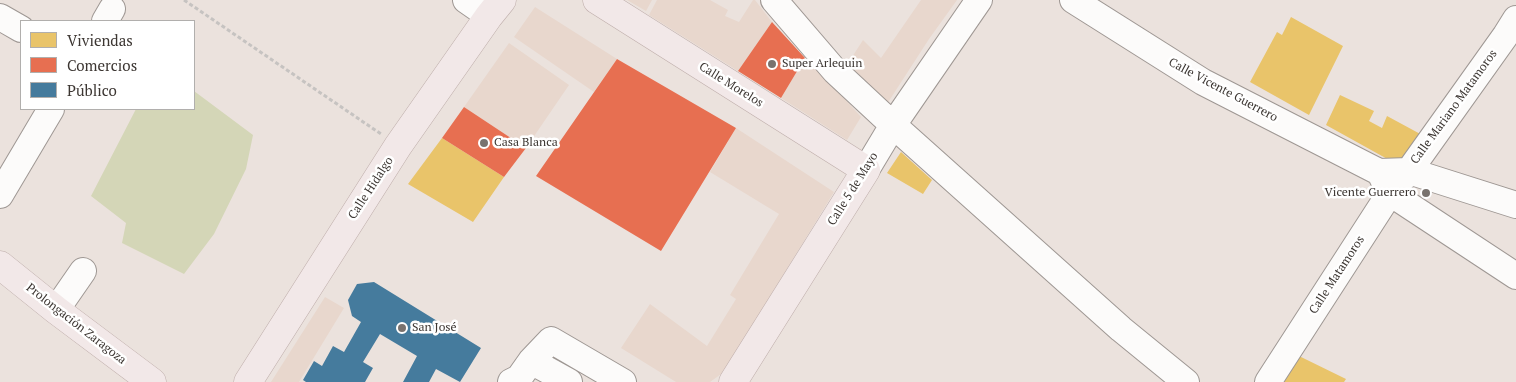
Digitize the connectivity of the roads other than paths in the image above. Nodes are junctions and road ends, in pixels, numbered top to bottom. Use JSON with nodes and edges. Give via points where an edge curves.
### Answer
{"nodes":[{"id":1,"x":466,"y":0,"type":"edge"},
{"id":2,"x":597,"y":0,"type":"edge"},
{"id":3,"x":774,"y":0,"type":"edge"},
{"id":4,"x":978,"y":0,"type":"edge"},
{"id":5,"x":1073,"y":0,"type":"edge"},
{"id":6,"x":496,"y":8,"type":"edge"},
{"id":7,"x":0,"y":17,"type":"edge"},
{"id":8,"x":20,"y":28,"type":"edge"},
{"id":9,"x":1513,"y":32,"type":"edge"},
{"id":10,"x":50,"y":110,"type":"edge"},
{"id":11,"x":894,"y":125,"type":"junction"},
{"id":12,"x":866,"y":170,"type":"junction"},
{"id":13,"x":1409,"y":171,"type":"junction"},
{"id":14,"x":1385,"y":183,"type":"junction"},
{"id":15,"x":0,"y":195,"type":"edge"},
{"id":16,"x":1516,"y":205,"type":"edge"},
{"id":17,"x":0,"y":265,"type":"edge"},
{"id":18,"x":83,"y":270,"type":"dead end"},
{"id":19,"x":1516,"y":276,"type":"edge"},
{"id":20,"x":56,"y":310,"type":"junction"},
{"id":21,"x":531,"y":361,"type":"junction"},
{"id":22,"x":152,"y":382,"type":"edge"},
{"id":23,"x":248,"y":382,"type":"edge"},
{"id":24,"x":511,"y":382,"type":"edge"},
{"id":25,"x":569,"y":382,"type":"edge"},
{"id":26,"x":622,"y":382,"type":"edge"},
{"id":27,"x":733,"y":382,"type":"edge"},
{"id":28,"x":1186,"y":382,"type":"edge"},
{"id":29,"x":1268,"y":382,"type":"edge"}],
"edges":[{"from":1,"to":6,"type":"street"},
{"from":2,"to":12,"type":"main road","name":"Calle Morelos"},
{"from":3,"to":11,"type":"street","via":[[835,71]]},
{"from":4,"to":11,"type":"street","name":"Calle 5 de Mayo"},
{"from":5,"to":14,"type":"street","name":"Calle Vicente Guerrero","via":[[1203,82]]},
{"from":6,"to":23,"type":"main road","name":"Calle Hidalgo","via":[[398,146]]},
{"from":7,"to":8,"type":"street"},
{"from":9,"to":13,"type":"street","name":"Calle Mariano Matamoros"},
{"from":10,"to":15,"type":"street"},
{"from":11,"to":12,"type":"street","name":"Calle 5 de Mayo"},
{"from":11,"to":28,"type":"street","via":[[1121,329]]},
{"from":12,"to":27,"type":"main road","name":"Calle 5 de Mayo"},
{"from":13,"to":14,"type":"street","name":"Calle Vicente Guerrero"},
{"from":13,"to":16,"type":"street","name":"Calle Vicente Guerrero"},
{"from":14,"to":19,"type":"street","name":"Calle Vicente Guerrero"},
{"from":14,"to":29,"type":"street","name":"Calle Matamoros"},
{"from":17,"to":20,"type":"main road","name":"Prolongación Zaragoza"},
{"from":18,"to":20,"type":"street"},
{"from":20,"to":22,"type":"main road","name":"Prolongación Zaragoza"},
{"from":21,"to":24,"type":"street","via":[[519,378]]},
{"from":21,"to":25,"type":"street"},
{"from":21,"to":26,"type":"street","via":[[551,340]]}]}
